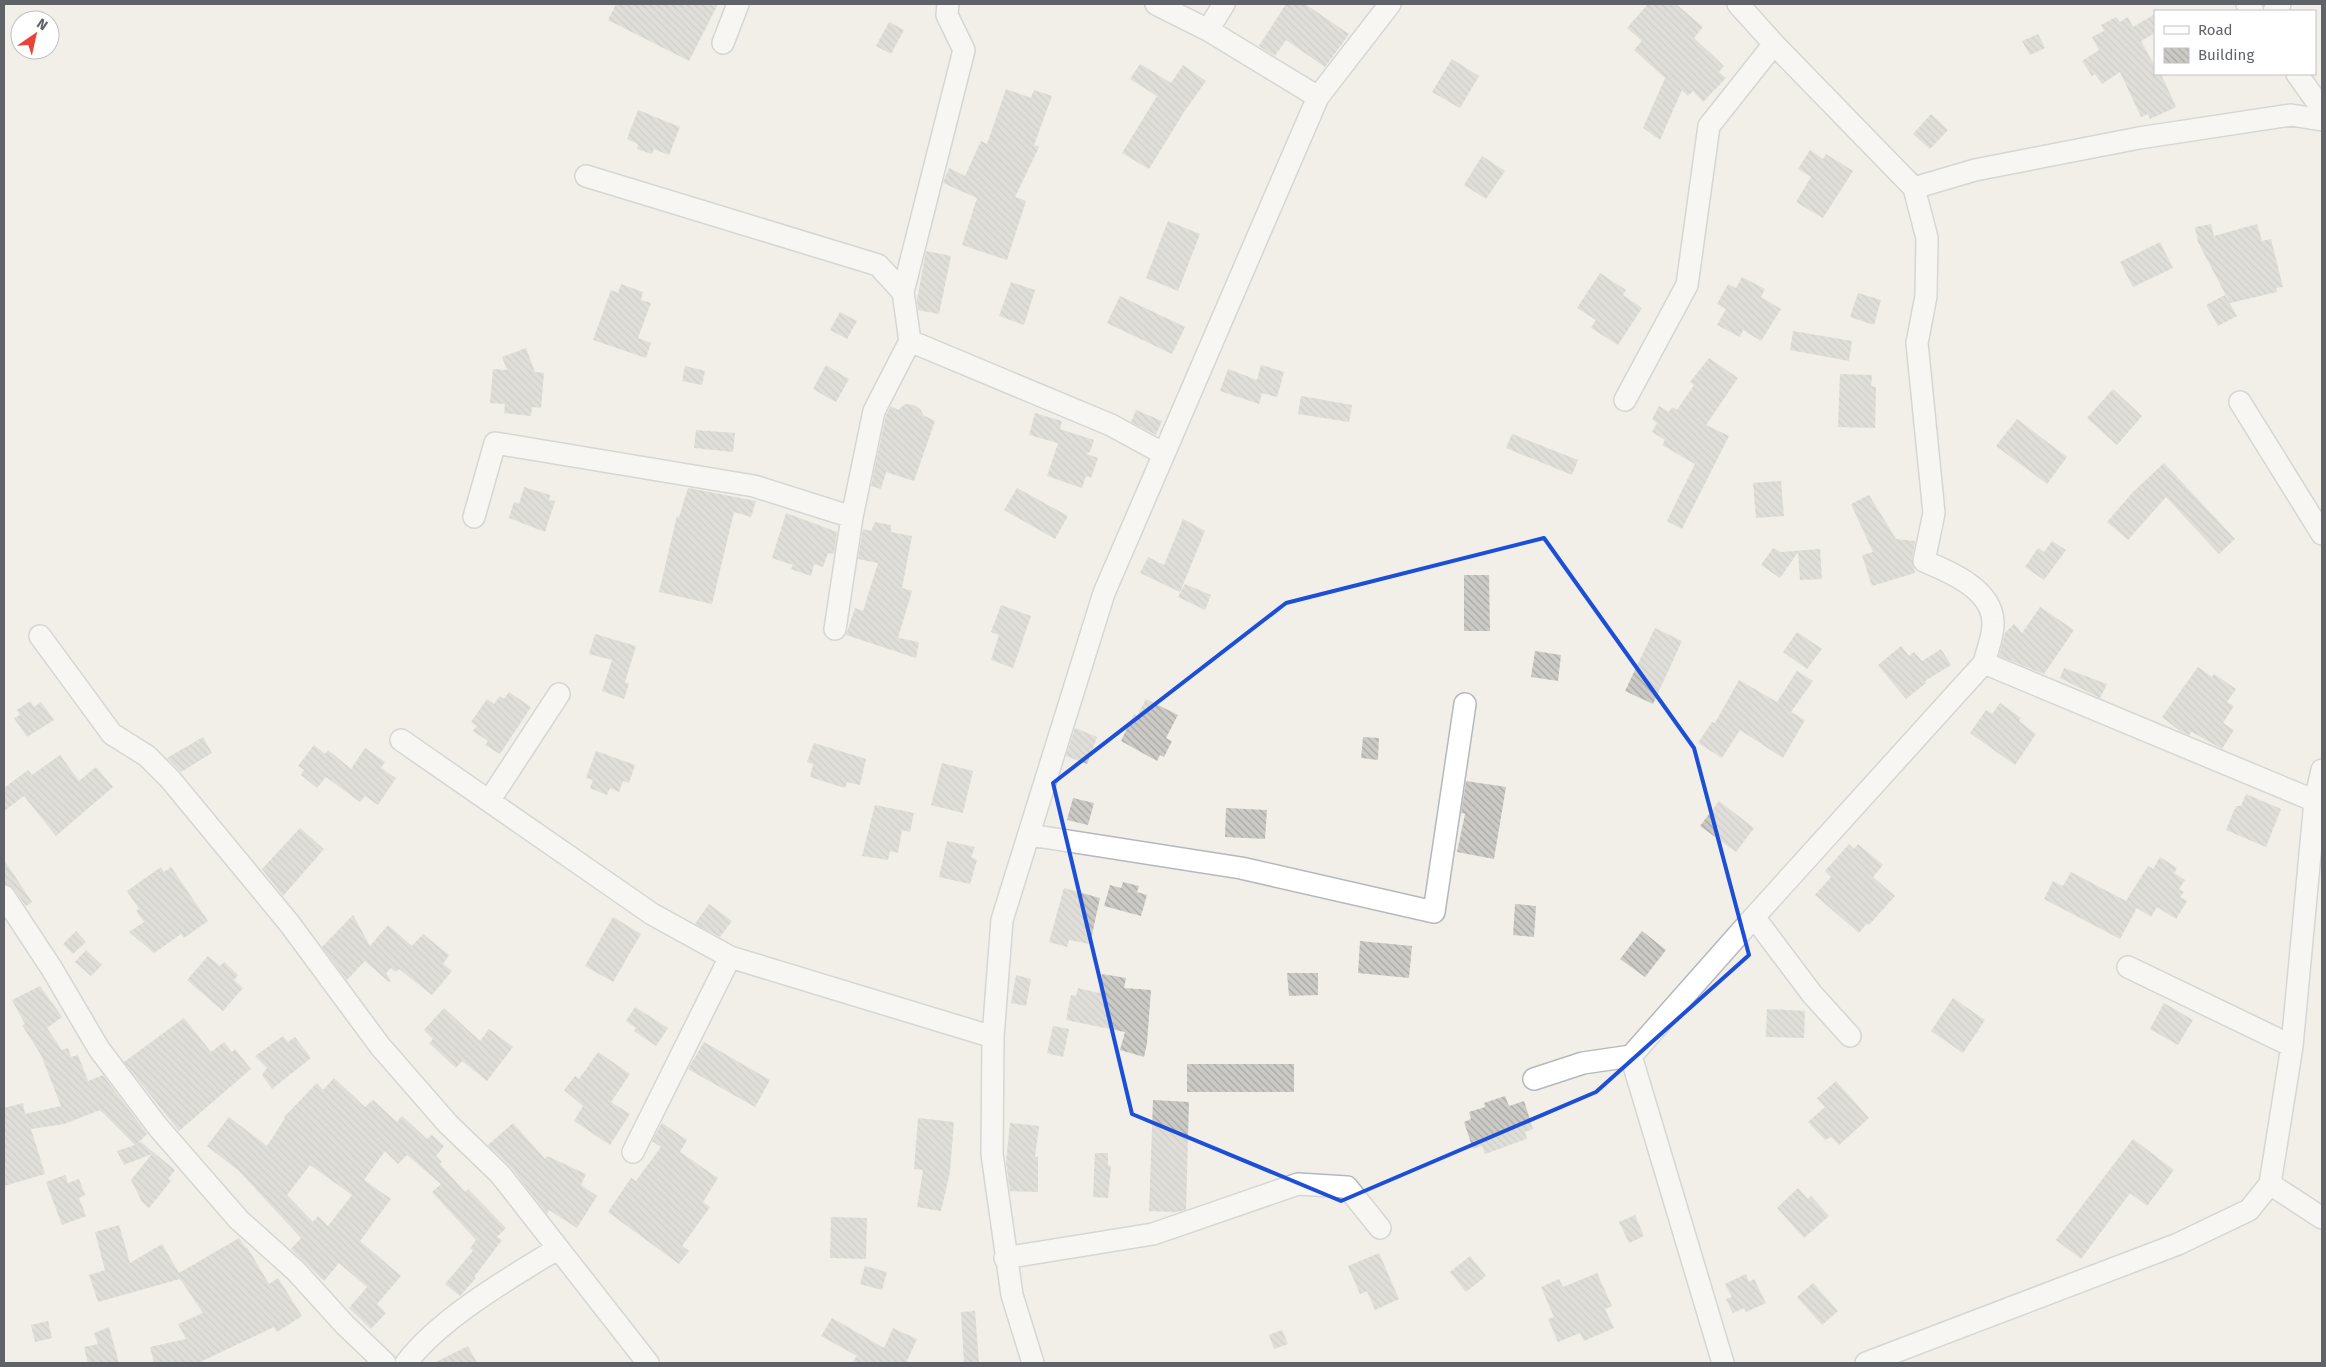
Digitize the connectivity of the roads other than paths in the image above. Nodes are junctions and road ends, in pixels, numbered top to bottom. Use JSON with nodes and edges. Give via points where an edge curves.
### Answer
{"nodes":[{"id":1,"x":738,"y":4,"type":"edge"},
{"id":2,"x":948,"y":4,"type":"edge"},
{"id":3,"x":1156,"y":4,"type":"edge"},
{"id":4,"x":1224,"y":4,"type":"edge"},
{"id":5,"x":1390,"y":4,"type":"edge"},
{"id":6,"x":1738,"y":4,"type":"edge"},
{"id":7,"x":1208,"y":30,"type":"junction"},
{"id":8,"x":723,"y":43,"type":"dead end"},
{"id":9,"x":1774,"y":44,"type":"junction"},
{"id":10,"x":2298,"y":75,"type":"edge"},
{"id":11,"x":1318,"y":97,"type":"junction"},
{"id":12,"x":2322,"y":108,"type":"edge"},
{"id":13,"x":2322,"y":120,"type":"edge"},
{"id":14,"x":586,"y":176,"type":"dead end"},
{"id":15,"x":1914,"y":188,"type":"junction"},
{"id":16,"x":904,"y":292,"type":"junction"},
{"id":17,"x":910,"y":341,"type":"junction"},
{"id":18,"x":1625,"y":400,"type":"dead end"},
{"id":19,"x":2240,"y":402,"type":"dead end"},
{"id":20,"x":1164,"y":454,"type":"junction"},
{"id":21,"x":474,"y":517,"type":"dead end"},
{"id":22,"x":852,"y":517,"type":"junction"},
{"id":23,"x":2322,"y":534,"type":"edge"},
{"id":24,"x":835,"y":629,"type":"dead end"},
{"id":25,"x":40,"y":636,"type":"dead end"},
{"id":26,"x":1984,"y":663,"type":"junction"},
{"id":27,"x":559,"y":694,"type":"dead end"},
{"id":28,"x":1464,"y":704,"type":"dead end"},
{"id":29,"x":402,"y":740,"type":"dead end"},
{"id":30,"x":2322,"y":770,"type":"edge"},
{"id":31,"x":489,"y":801,"type":"junction"},
{"id":32,"x":2315,"y":801,"type":"junction"},
{"id":33,"x":1030,"y":835,"type":"junction"},
{"id":34,"x":4,"y":896,"type":"edge"},
{"id":35,"x":1754,"y":917,"type":"junction"},
{"id":36,"x":730,"y":957,"type":"junction"},
{"id":37,"x":2128,"y":967,"type":"dead end"},
{"id":38,"x":1850,"y":1036,"type":"dead end"},
{"id":39,"x":993,"y":1037,"type":"junction"},
{"id":40,"x":2292,"y":1046,"type":"junction"},
{"id":41,"x":1631,"y":1056,"type":"junction"},
{"id":42,"x":1534,"y":1079,"type":"dead end"},
{"id":43,"x":633,"y":1152,"type":"dead end"},
{"id":44,"x":2270,"y":1184,"type":"junction"},
{"id":45,"x":2322,"y":1218,"type":"edge"},
{"id":46,"x":1380,"y":1228,"type":"dead end"},
{"id":47,"x":557,"y":1249,"type":"junction"},
{"id":48,"x":1005,"y":1258,"type":"junction"},
{"id":49,"x":385,"y":1363,"type":"edge"},
{"id":50,"x":406,"y":1363,"type":"edge"},
{"id":51,"x":648,"y":1363,"type":"edge"},
{"id":52,"x":1034,"y":1363,"type":"edge"},
{"id":53,"x":1723,"y":1363,"type":"edge"},
{"id":54,"x":1866,"y":1363,"type":"edge"}],
"edges":[{"from":1,"to":8,"type":"street"},
{"from":2,"to":16,"type":"street","via":[[947,15],[964,50]]},
{"from":3,"to":7,"type":"street"},
{"from":4,"to":7,"type":"street"},
{"from":5,"to":11,"type":"street"},
{"from":6,"to":9,"type":"street"},
{"from":7,"to":11,"type":"street"},
{"from":9,"to":15,"type":"street"},
{"from":9,"to":18,"type":"street","via":[[1709,126],[1686,285]]},
{"from":10,"to":12,"type":"street"},
{"from":11,"to":20,"type":"street"},
{"from":13,"to":15,"type":"street","via":[[2291,115],[2139,138],[1975,170]]},
{"from":14,"to":16,"type":"street","via":[[878,265]]},
{"from":15,"to":26,"type":"street","via":[[1927,238],[1926,296],[1918,343],[1934,513],[1924,561],[1946,570],[1974,588],[1990,608],[1993,623]]},
{"from":16,"to":17,"type":"street"},
{"from":17,"to":20,"type":"street","via":[[1111,425]]},
{"from":17,"to":22,"type":"street","via":[[874,411]]},
{"from":19,"to":23,"type":"street"},
{"from":20,"to":33,"type":"street","via":[[1104,593]]},
{"from":21,"to":22,"type":"street","via":[[495,442],[754,486]]},
{"from":22,"to":24,"type":"street"},
{"from":25,"to":47,"type":"street","via":[[112,734],[147,756],[170,779],[289,923],[380,1046],[448,1124],[500,1174]]},
{"from":26,"to":32,"type":"street"},
{"from":26,"to":35,"type":"street"},
{"from":27,"to":31,"type":"street"},
{"from":28,"to":33,"type":"street","via":[[1434,912],[1241,868]]},
{"from":29,"to":31,"type":"street"},
{"from":30,"to":32,"type":"street"},
{"from":31,"to":36,"type":"street","via":[[652,914]]},
{"from":32,"to":40,"type":"street"},
{"from":33,"to":39,"type":"street","via":[[1002,920]]},
{"from":34,"to":49,"type":"street","via":[[52,969],[99,1050],[158,1127],[239,1220],[296,1271],[344,1325]]},
{"from":35,"to":38,"type":"street","via":[[1812,994]]},
{"from":35,"to":41,"type":"street"},
{"from":36,"to":39,"type":"street"},
{"from":36,"to":43,"type":"street"},
{"from":37,"to":40,"type":"street"},
{"from":39,"to":48,"type":"street","via":[[992,1154]]},
{"from":40,"to":44,"type":"street"},
{"from":41,"to":42,"type":"street","via":[[1583,1063]]},
{"from":41,"to":53,"type":"street"},
{"from":44,"to":45,"type":"street"},
{"from":44,"to":54,"type":"street","via":[[2249,1210],[2178,1244]]},
{"from":46,"to":48,"type":"street","via":[[1347,1187],[1298,1184],[1153,1234]]},
{"from":47,"to":50,"type":"street","via":[[495,1287],[420,1344]]},
{"from":47,"to":51,"type":"street"},
{"from":48,"to":52,"type":"street","via":[[1012,1294]]}]}
